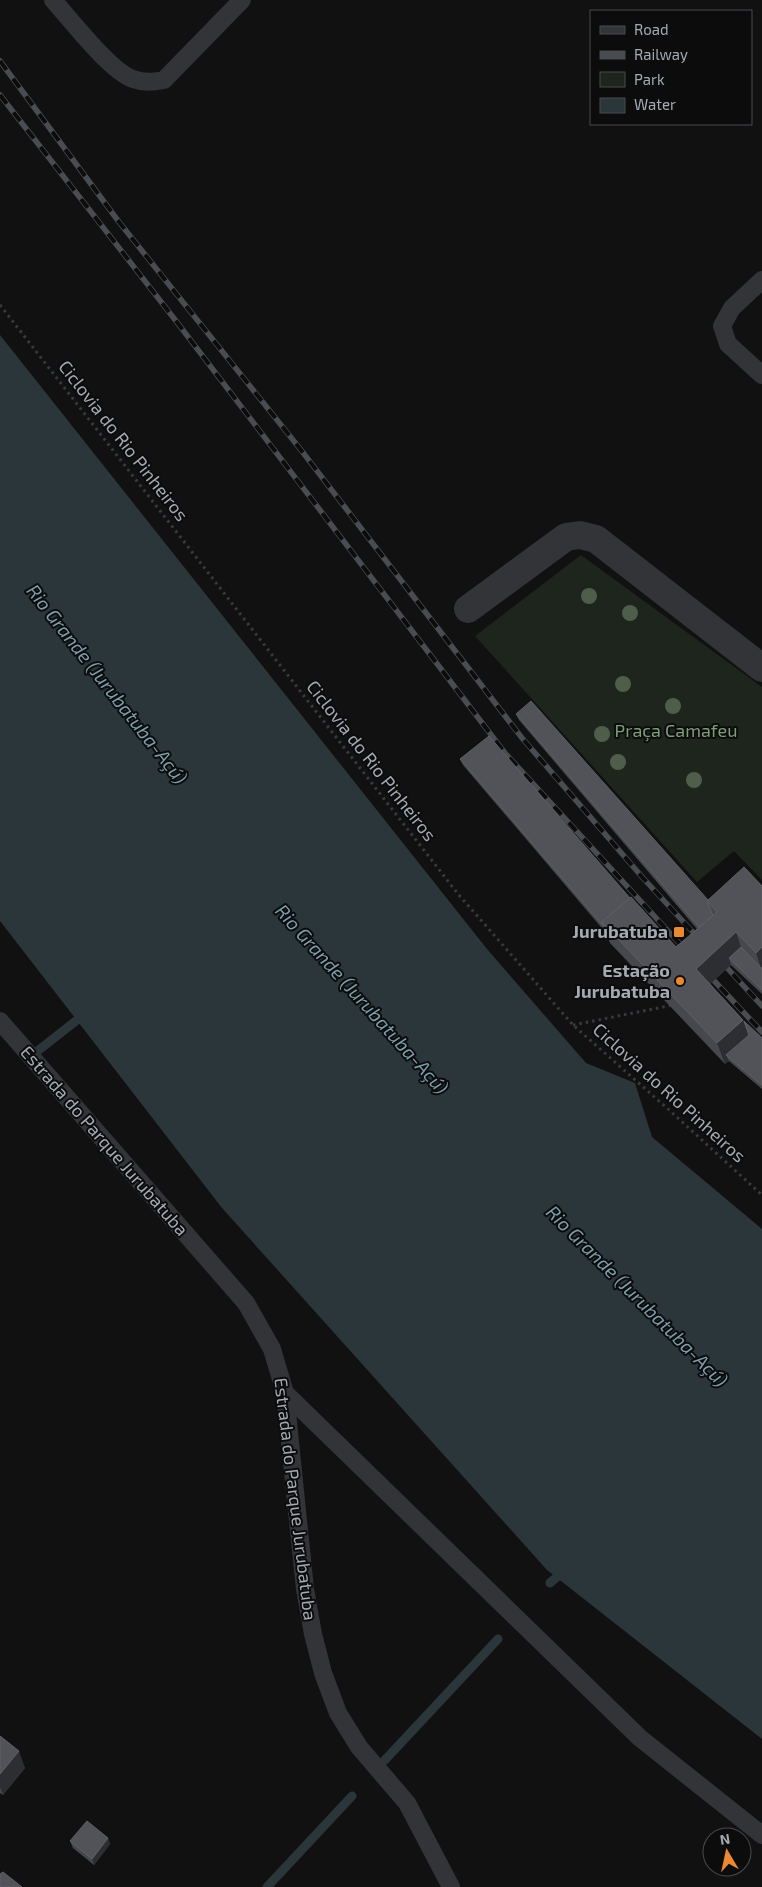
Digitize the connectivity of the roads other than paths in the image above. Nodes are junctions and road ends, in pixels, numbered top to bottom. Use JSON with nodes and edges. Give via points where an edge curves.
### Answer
{"nodes":[{"id":1,"x":53,"y":0,"type":"edge"},
{"id":2,"x":242,"y":0,"type":"edge"},
{"id":3,"x":762,"y":280,"type":"edge"},
{"id":4,"x":762,"y":375,"type":"edge"},
{"id":5,"x":468,"y":609,"type":"dead end"},
{"id":6,"x":762,"y":668,"type":"edge"},
{"id":7,"x":0,"y":1021,"type":"edge"},
{"id":8,"x":285,"y":1394,"type":"junction"},
{"id":9,"x":762,"y":1835,"type":"edge"},
{"id":10,"x":451,"y":1887,"type":"edge"}],
"edges":[{"from":1,"to":2,"type":"lane","via":[[110,64],[131,78],[147,83],[164,80]]},
{"from":3,"to":4,"type":"lane","via":[[732,308],[722,326],[728,344]]},
{"from":5,"to":6,"type":"street","via":[[566,537],[580,535],[596,539]]},
{"from":7,"to":8,"type":"lane","name":"Estrada do Parque Jurubatuba","via":[[246,1303],[272,1349]]},
{"from":8,"to":9,"type":"lane","via":[[640,1738]]},
{"from":8,"to":10,"type":"lane","name":"Estrada do Parque Jurubatuba","via":[[305,1589],[323,1672],[338,1713],[360,1747],[407,1803]]}]}
